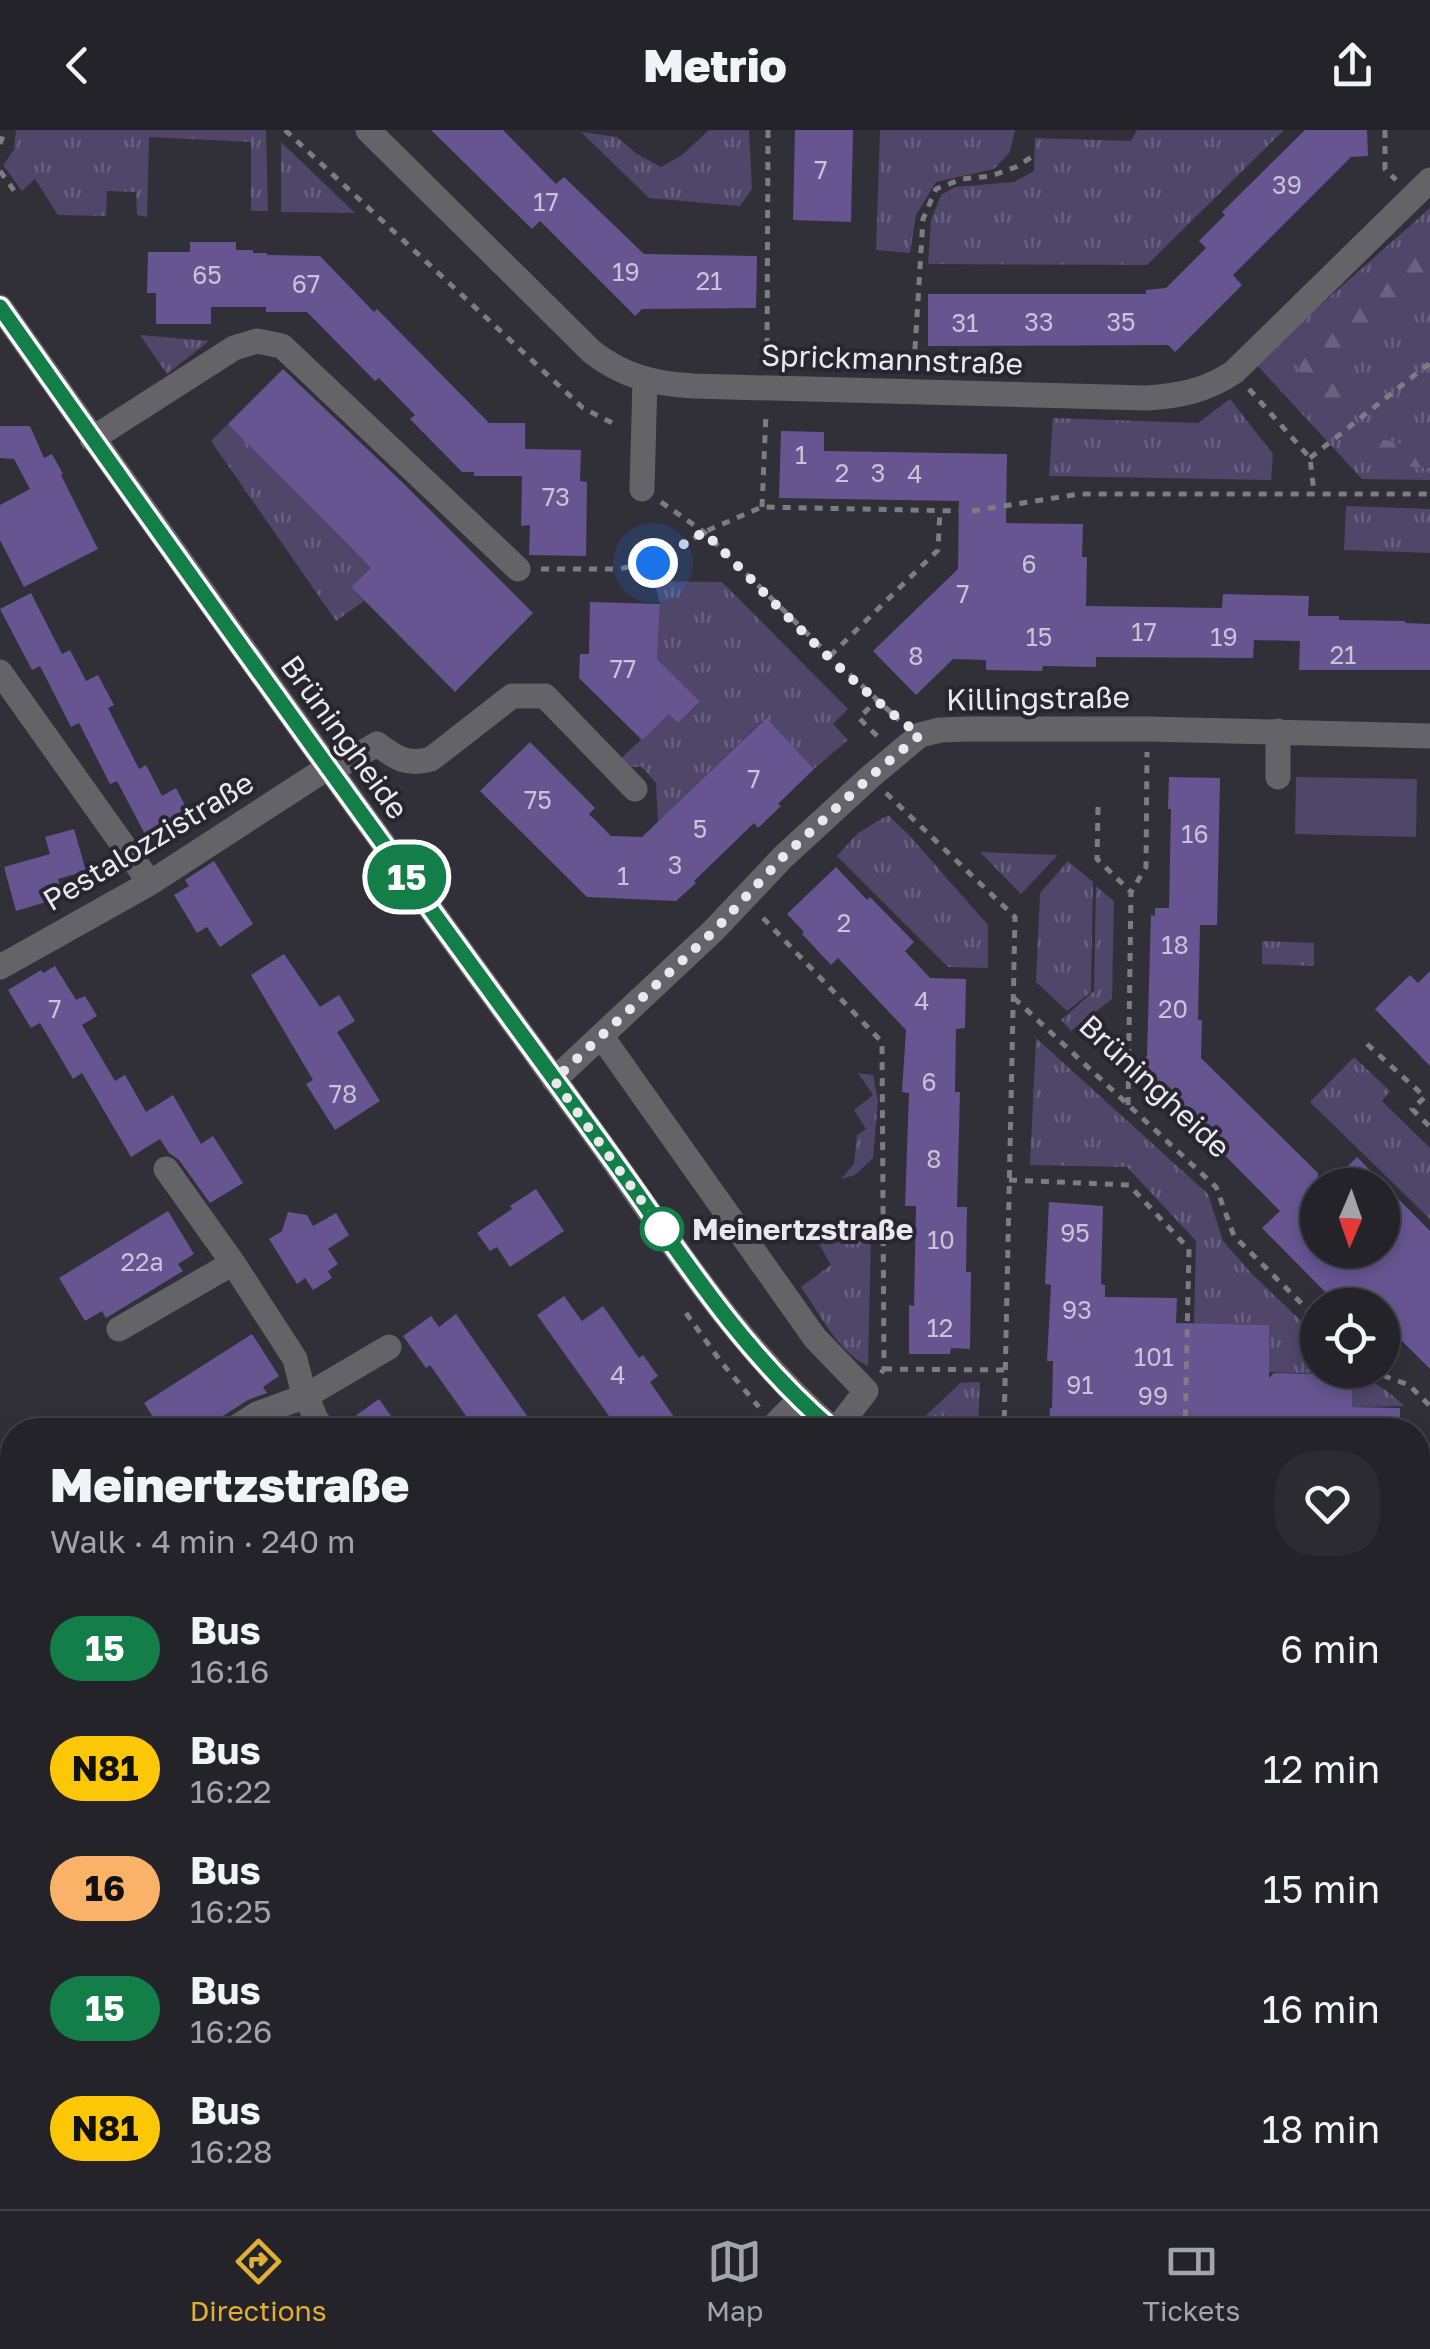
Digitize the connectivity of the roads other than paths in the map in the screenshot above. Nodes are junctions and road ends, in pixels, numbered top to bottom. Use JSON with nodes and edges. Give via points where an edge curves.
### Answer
{"nodes":[{"id":1,"x":368,"y":130,"type":"edge"},
{"id":2,"x":1430,"y":180,"type":"edge"},
{"id":3,"x":0,"y":308,"type":"edge"},
{"id":4,"x":8,"y":335,"type":"edge"},
{"id":5,"x":644,"y":380,"type":"junction"},
{"id":6,"x":92,"y":440,"type":"junction"},
{"id":7,"x":642,"y":489,"type":"road end"},
{"id":8,"x":518,"y":569,"type":"road end"},
{"id":9,"x":0,"y":672,"type":"edge"},
{"id":10,"x":1278,"y":731,"type":"junction"},
{"id":11,"x":1430,"y":736,"type":"edge"},
{"id":12,"x":327,"y":768,"type":"junction"},
{"id":13,"x":1278,"y":777,"type":"dead end"},
{"id":14,"x":635,"y":790,"type":"dead end"},
{"id":15,"x":150,"y":883,"type":"junction"},
{"id":16,"x":0,"y":967,"type":"edge"},
{"id":17,"x":602,"y":1037,"type":"junction"},
{"id":18,"x":554,"y":1080,"type":"junction"},
{"id":19,"x":166,"y":1169,"type":"dead end"},
{"id":20,"x":233,"y":1263,"type":"junction"},
{"id":21,"x":118,"y":1329,"type":"dead end"},
{"id":22,"x":389,"y":1348,"type":"dead end"},
{"id":23,"x":306,"y":1396,"type":"junction"},
{"id":24,"x":798,"y":1400,"type":"junction"},
{"id":25,"x":251,"y":1418,"type":"edge"},
{"id":26,"x":315,"y":1418,"type":"edge"},
{"id":27,"x":781,"y":1418,"type":"edge"},
{"id":28,"x":820,"y":1418,"type":"edge"},
{"id":29,"x":845,"y":1418,"type":"edge"}],
"edges":[{"from":1,"to":5,"type":"street","name":"Sprickmannstraße","via":[[592,352]]},
{"from":2,"to":5,"type":"street","name":"Sprickmannstraße","via":[[1234,372],[1205,388],[1126,398]]},
{"from":3,"to":4,"type":"street","name":"Brüningheide"},
{"from":4,"to":6,"type":"street","name":"Brüningheide"},
{"from":5,"to":7,"type":"street"},
{"from":6,"to":8,"type":"street","via":[[234,348],[257,341],[282,346]]},
{"from":6,"to":12,"type":"street","name":"Brüningheide"},
{"from":9,"to":15,"type":"street"},
{"from":10,"to":11,"type":"street","name":"Killingstraße"},
{"from":10,"to":13,"type":"street"},
{"from":10,"to":17,"type":"street","name":"Killingstraße","via":[[970,728],[920,735],[783,857]]},
{"from":12,"to":14,"type":"street","name":"Pestalozzistraße","via":[[377,744],[401,762],[431,760],[512,696],[545,696]]},
{"from":12,"to":15,"type":"street","name":"Pestalozzistraße"},
{"from":12,"to":18,"type":"street","name":"Brüningheide"},
{"from":15,"to":16,"type":"street","name":"Pestalozzistraße"},
{"from":17,"to":18,"type":"street","name":"Killingstraße"},
{"from":17,"to":29,"type":"street","via":[[815,1338],[866,1392]]},
{"from":18,"to":24,"type":"street","name":"Brüningheide","via":[[683,1260]]},
{"from":19,"to":20,"type":"street"},
{"from":20,"to":21,"type":"street"},
{"from":20,"to":23,"type":"street","via":[[295,1360]]},
{"from":22,"to":23,"type":"street"},
{"from":23,"to":25,"type":"street"},
{"from":23,"to":26,"type":"street"},
{"from":24,"to":27,"type":"street"},
{"from":24,"to":28,"type":"street","name":"Brüningheide"}]}
